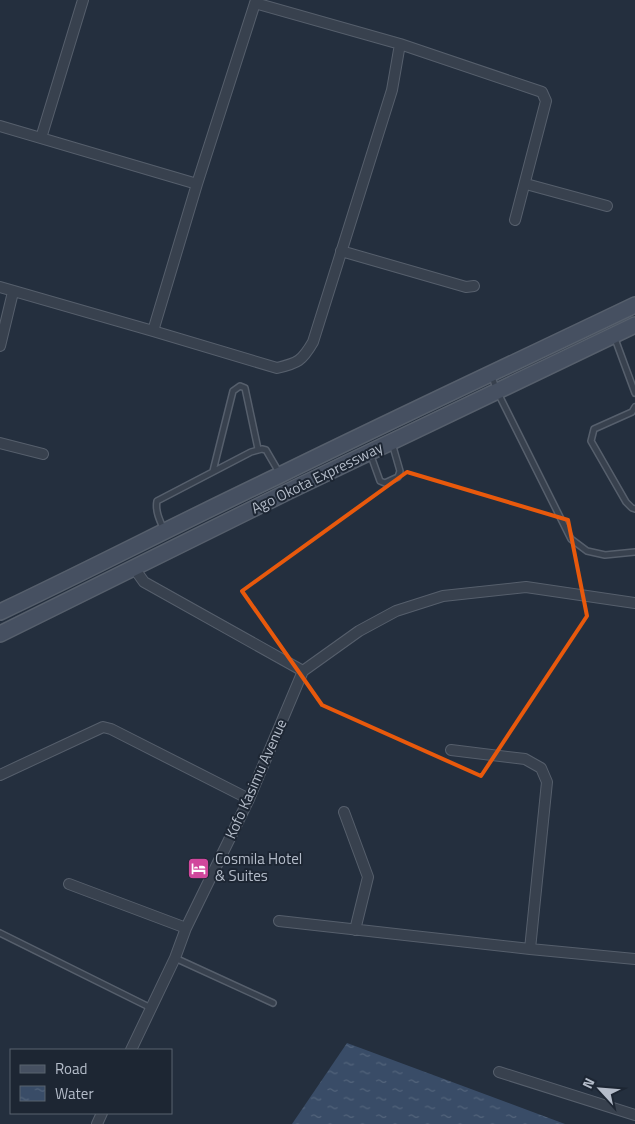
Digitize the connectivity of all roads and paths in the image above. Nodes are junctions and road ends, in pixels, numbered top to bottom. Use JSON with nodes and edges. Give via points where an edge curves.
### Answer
{"nodes":[{"id":1,"x":83,"y":0,"type":"edge"},
{"id":2,"x":255,"y":2,"type":"edge"},
{"id":3,"x":400,"y":44,"type":"junction"},
{"id":4,"x":0,"y":126,"type":"edge"},
{"id":5,"x":41,"y":138,"type":"junction"},
{"id":6,"x":197,"y":184,"type":"junction"},
{"id":7,"x":526,"y":184,"type":"junction"},
{"id":8,"x":607,"y":206,"type":"dead end"},
{"id":9,"x":515,"y":220,"type":"dead end"},
{"id":10,"x":341,"y":251,"type":"junction"},
{"id":11,"x":474,"y":286,"type":"dead end"},
{"id":12,"x":0,"y":287,"type":"edge"},
{"id":13,"x":13,"y":292,"type":"junction"},
{"id":14,"x":635,"y":305,"type":"edge"},
{"id":15,"x":635,"y":325,"type":"edge"},
{"id":16,"x":153,"y":330,"type":"junction"},
{"id":17,"x":613,"y":336,"type":"junction"},
{"id":18,"x":0,"y":346,"type":"edge"},
{"id":19,"x":491,"y":374,"type":"junction"},
{"id":20,"x":497,"y":391,"type":"junction"},
{"id":21,"x":635,"y":393,"type":"edge"},
{"id":22,"x":635,"y":407,"type":"edge"},
{"id":23,"x":392,"y":442,"type":"junction"},
{"id":24,"x":0,"y":443,"type":"edge"},
{"id":25,"x":258,"y":450,"type":"junction"},
{"id":26,"x":370,"y":452,"type":"junction"},
{"id":27,"x":44,"y":454,"type":"dead end"},
{"id":28,"x":213,"y":471,"type":"junction"},
{"id":29,"x":280,"y":474,"type":"junction"},
{"id":30,"x":635,"y":509,"type":"edge"},
{"id":31,"x":164,"y":531,"type":"junction"},
{"id":32,"x":635,"y":552,"type":"edge"},
{"id":33,"x":134,"y":568,"type":"junction"},
{"id":34,"x":635,"y":603,"type":"edge"},
{"id":35,"x":0,"y":612,"type":"edge"},
{"id":36,"x":0,"y":634,"type":"edge"},
{"id":37,"x":303,"y":671,"type":"junction"},
{"id":38,"x":451,"y":750,"type":"dead end"},
{"id":39,"x":0,"y":775,"type":"edge"},
{"id":40,"x":249,"y":799,"type":"junction"},
{"id":41,"x":344,"y":812,"type":"dead end"},
{"id":42,"x":68,"y":884,"type":"dead end"},
{"id":43,"x":278,"y":922,"type":"dead end"},
{"id":44,"x":186,"y":928,"type":"junction"},
{"id":45,"x":354,"y":930,"type":"junction"},
{"id":46,"x":0,"y":933,"type":"edge"},
{"id":47,"x":530,"y":949,"type":"junction"},
{"id":48,"x":175,"y":958,"type":"junction"},
{"id":49,"x":635,"y":959,"type":"edge"},
{"id":50,"x":273,"y":1003,"type":"dead end"},
{"id":51,"x":151,"y":1008,"type":"junction"},
{"id":52,"x":131,"y":1049,"type":"edge"},
{"id":53,"x":499,"y":1072,"type":"dead end"},
{"id":54,"x":635,"y":1115,"type":"edge"}],
"edges":[{"from":1,"to":5,"type":"street"},
{"from":2,"to":3,"type":"street"},
{"from":2,"to":6,"type":"street"},
{"from":3,"to":7,"type":"street","via":[[542,92],[546,102]]},
{"from":3,"to":10,"type":"street","via":[[392,90]]},
{"from":4,"to":5,"type":"street"},
{"from":5,"to":6,"type":"street"},
{"from":6,"to":16,"type":"street"},
{"from":7,"to":8,"type":"street"},
{"from":7,"to":9,"type":"street"},
{"from":10,"to":11,"type":"street","via":[[466,287]]},
{"from":10,"to":16,"type":"street","via":[[313,342],[304,357],[292,364],[277,368]]},
{"from":12,"to":13,"type":"street"},
{"from":13,"to":16,"type":"street"},
{"from":13,"to":18,"type":"street"},
{"from":14,"to":19,"type":"main road","name":"Ago Okota Expressway"},
{"from":15,"to":17,"type":"main road","name":"Ago Okota Expressway"},
{"from":17,"to":20,"type":"main road","name":"Ago Okota Expressway"},
{"from":17,"to":21,"type":"lane"},
{"from":19,"to":20,"type":"lane"},
{"from":19,"to":29,"type":"main road","name":"Ago Okota Expressway"},
{"from":20,"to":23,"type":"main road","name":"Ago Okota Expressway"},
{"from":20,"to":32,"type":"lane","via":[[571,539],[587,551],[605,554]]},
{"from":22,"to":30,"type":"lane","via":[[632,412],[594,429],[591,441],[626,502]]},
{"from":23,"to":26,"type":"main road","name":"Ago Okota Expressway"},
{"from":23,"to":26,"type":"lane","via":[[400,472],[398,477],[385,483],[380,481]]},
{"from":24,"to":27,"type":"street"},
{"from":25,"to":28,"type":"lane"},
{"from":25,"to":28,"type":"lane","via":[[245,388],[240,386],[232,391]]},
{"from":25,"to":29,"type":"lane","via":[[266,450]]},
{"from":26,"to":33,"type":"main road","name":"Ago Okota Expressway"},
{"from":28,"to":31,"type":"lane","via":[[157,501]]},
{"from":29,"to":31,"type":"main road","name":"Ago Okota Expressway"},
{"from":31,"to":35,"type":"main road","name":"Ago Okota Expressway"},
{"from":33,"to":36,"type":"main road","name":"Ago Okota Expressway"},
{"from":33,"to":37,"type":"street","via":[[152,586]]},
{"from":34,"to":37,"type":"street","via":[[526,588],[442,596],[396,611],[359,631]]},
{"from":37,"to":40,"type":"street","name":"Kofo Kasimu Avenue"},
{"from":38,"to":47,"type":"street","via":[[526,759],[541,768],[547,782]]},
{"from":39,"to":40,"type":"street","via":[[103,727]]},
{"from":40,"to":44,"type":"street","name":"Kofo Kasimu Avenue"},
{"from":41,"to":45,"type":"street","via":[[368,877]]},
{"from":42,"to":44,"type":"street"},
{"from":43,"to":45,"type":"street"},
{"from":44,"to":48,"type":"street","name":"Kofo Kasimu Avenue"},
{"from":45,"to":47,"type":"street"},
{"from":46,"to":51,"type":"lane"},
{"from":47,"to":49,"type":"street"},
{"from":48,"to":50,"type":"lane"},
{"from":48,"to":51,"type":"street","name":"Kofo Kasimu Avenue"},
{"from":51,"to":52,"type":"street","name":"Kofo Kasimu Avenue"},
{"from":53,"to":54,"type":"street"}]}
